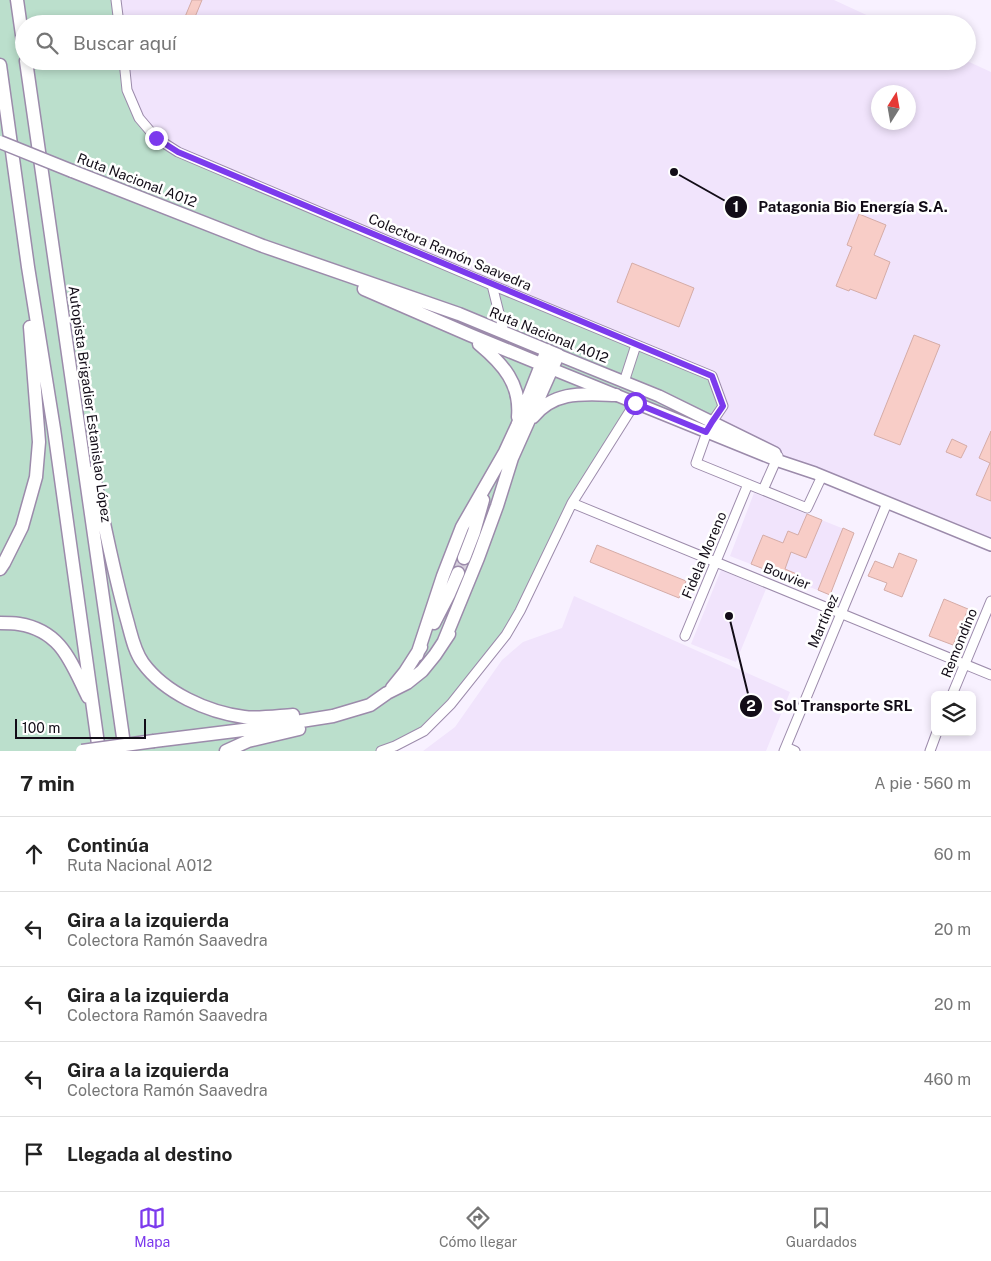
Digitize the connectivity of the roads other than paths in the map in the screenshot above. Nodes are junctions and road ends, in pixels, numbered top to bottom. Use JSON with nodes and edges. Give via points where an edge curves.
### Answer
{"nodes":[{"id":1,"x":17,"y":0,"type":"edge"},
{"id":2,"x":116,"y":0,"type":"edge"},
{"id":3,"x":19,"y":15,"type":"edge"},
{"id":4,"x":118,"y":15,"type":"edge"},
{"id":5,"x":0,"y":65,"type":"edge"},
{"id":6,"x":27,"y":70,"type":"edge"},
{"id":7,"x":125,"y":70,"type":"edge"},
{"id":8,"x":0,"y":142,"type":"edge"},
{"id":9,"x":263,"y":246,"type":"junction"},
{"id":10,"x":28,"y":267,"type":"junction"},
{"id":11,"x":492,"y":285,"type":"junction"},
{"id":12,"x":504,"y":333,"type":"junction"},
{"id":13,"x":470,"y":335,"type":"junction"},
{"id":14,"x":636,"y":345,"type":"junction"},
{"id":15,"x":553,"y":352,"type":"junction"},
{"id":16,"x":547,"y":367,"type":"junction"},
{"id":17,"x":624,"y":382,"type":"junction"},
{"id":18,"x":616,"y":395,"type":"junction"},
{"id":19,"x":635,"y":403,"type":"junction"},
{"id":20,"x":522,"y":426,"type":"junction"},
{"id":21,"x":709,"y":427,"type":"junction"},
{"id":22,"x":79,"y":428,"type":"junction"},
{"id":23,"x":777,"y":457,"type":"junction"},
{"id":24,"x":819,"y":475,"type":"junction"},
{"id":25,"x":487,"y":484,"type":"junction"},
{"id":26,"x":748,"y":484,"type":"junction"},
{"id":27,"x":763,"y":490,"type":"junction"},
{"id":28,"x":572,"y":503,"type":"junction"},
{"id":29,"x":887,"y":503,"type":"junction"},
{"id":30,"x":497,"y":506,"type":"junction"},
{"id":31,"x":991,"y":545,"type":"edge"},
{"id":32,"x":716,"y":562,"type":"junction"},
{"id":33,"x":0,"y":569,"type":"edge"},
{"id":34,"x":991,"y":601,"type":"edge"},
{"id":35,"x":842,"y":613,"type":"junction"},
{"id":36,"x":0,"y":623,"type":"edge"},
{"id":37,"x":684,"y":636,"type":"dead end"},
{"id":38,"x":444,"y":641,"type":"junction"},
{"id":39,"x":417,"y":655,"type":"junction"},
{"id":40,"x":965,"y":664,"type":"junction"},
{"id":41,"x":991,"y":674,"type":"edge"},
{"id":42,"x":954,"y":691,"type":"edge"},
{"id":43,"x":387,"y":693,"type":"junction"},
{"id":44,"x":92,"y":706,"type":"junction"},
{"id":45,"x":333,"y":716,"type":"junction"},
{"id":46,"x":936,"y":736,"type":"edge"},
{"id":47,"x":785,"y":749,"type":"edge"},
{"id":48,"x":82,"y":751,"type":"edge"},
{"id":49,"x":99,"y":751,"type":"edge"},
{"id":50,"x":125,"y":751,"type":"edge"},
{"id":51,"x":226,"y":751,"type":"edge"},
{"id":52,"x":381,"y":751,"type":"edge"},
{"id":53,"x":795,"y":751,"type":"edge"},
{"id":54,"x":930,"y":751,"type":"edge"}],
"edges":[{"from":1,"to":3,"type":"highway"},
{"from":2,"to":4,"type":"street"},
{"from":5,"to":10,"type":"highway"},
{"from":6,"to":22,"type":"highway","name":"Autopista Brigadier Estanislao López"},
{"from":7,"to":11,"type":"street","name":"Colectora Ramón Saavedra","via":[[127,90],[140,118],[156,138],[178,152]]},
{"from":8,"to":9,"type":"highway","name":"Ruta Nacional A012","bridge":true},
{"from":9,"to":12,"type":"highway","name":"Ruta Nacional A012","via":[[459,314]]},
{"from":9,"to":13,"type":"highway","name":"Ruta Nacional A012"},
{"from":10,"to":33,"type":"highway","via":[[38,442],[36,477],[22,527]]},
{"from":10,"to":44,"type":"highway"},
{"from":11,"to":12,"type":"street"},
{"from":11,"to":14,"type":"street","name":"Colectora Ramón Saavedra"},
{"from":12,"to":15,"type":"highway","name":"Ruta Nacional A012"},
{"from":13,"to":16,"type":"highway","name":"Ruta Nacional A012"},
{"from":13,"to":20,"type":"highway","via":[[507,372],[516,389]]},
{"from":14,"to":17,"type":"street"},
{"from":14,"to":21,"type":"street","name":"Colectora Ramón Saavedra","via":[[712,376],[723,406]]},
{"from":15,"to":16,"type":"highway"},
{"from":15,"to":17,"type":"main road","name":"Ruta Nacional A012"},
{"from":16,"to":18,"type":"main road","name":"Ruta Nacional A012"},
{"from":16,"to":20,"type":"highway"},
{"from":17,"to":21,"type":"main road","name":"Ruta Nacional A012","via":[[659,396]]},
{"from":18,"to":19,"type":"main road","name":"Ruta Nacional A012"},
{"from":18,"to":20,"type":"highway","via":[[564,396],[550,402]]},
{"from":19,"to":21,"type":"main road","name":"Ruta Nacional A012"},
{"from":19,"to":28,"type":"street"},
{"from":20,"to":25,"type":"highway"},
{"from":20,"to":30,"type":"highway"},
{"from":21,"to":23,"type":"main road","name":"Ruta Nacional A012"},
{"from":21,"to":26,"type":"street","via":[[696,463]]},
{"from":22,"to":45,"type":"highway","via":[[87,444],[117,587],[134,645],[142,662],[155,677],[185,699],[220,713],[246,718]]},
{"from":22,"to":50,"type":"highway","name":"Autopista Brigadier Estanislao López"},
{"from":23,"to":24,"type":"main road","name":"Ruta Nacional A012"},
{"from":23,"to":27,"type":"street"},
{"from":24,"to":27,"type":"street","via":[[807,508]]},
{"from":24,"to":29,"type":"main road","name":"Ruta Nacional A012"},
{"from":25,"to":30,"type":"highway","via":[[464,558]]},
{"from":25,"to":39,"type":"highway","via":[[462,527]]},
{"from":26,"to":27,"type":"street"},
{"from":26,"to":32,"type":"street","name":"Fidela Moreno"},
{"from":28,"to":32,"type":"street","name":"Bouvier"},
{"from":28,"to":52,"type":"street","via":[[506,634],[451,704],[424,731]]},
{"from":29,"to":31,"type":"main road","name":"Ruta Nacional A012"},
{"from":29,"to":35,"type":"street","name":"Martínez"},
{"from":30,"to":38,"type":"highway"},
{"from":32,"to":35,"type":"street","name":"Bouvier"},
{"from":32,"to":37,"type":"street","name":"Fidela Moreno"},
{"from":34,"to":40,"type":"street","name":"Remondino"},
{"from":35,"to":40,"type":"street","name":"Bouvier"},
{"from":35,"to":47,"type":"street","name":"Martínez"},
{"from":36,"to":44,"type":"highway","via":[[39,629],[56,641],[68,656]]},
{"from":38,"to":39,"type":"highway","via":[[458,573]]},
{"from":38,"to":43,"type":"highway","via":[[422,671]]},
{"from":39,"to":43,"type":"highway"},
{"from":40,"to":41,"type":"street","name":"Bouvier"},
{"from":40,"to":42,"type":"street","name":"Remondino"},
{"from":43,"to":45,"type":"highway","via":[[370,705]]},
{"from":44,"to":49,"type":"highway"},
{"from":45,"to":48,"type":"highway","bridge":true},
{"from":45,"to":51,"type":"highway","via":[[320,724],[248,741]]},
{"from":46,"to":54,"type":"street"},
{"from":47,"to":53,"type":"street"}]}
